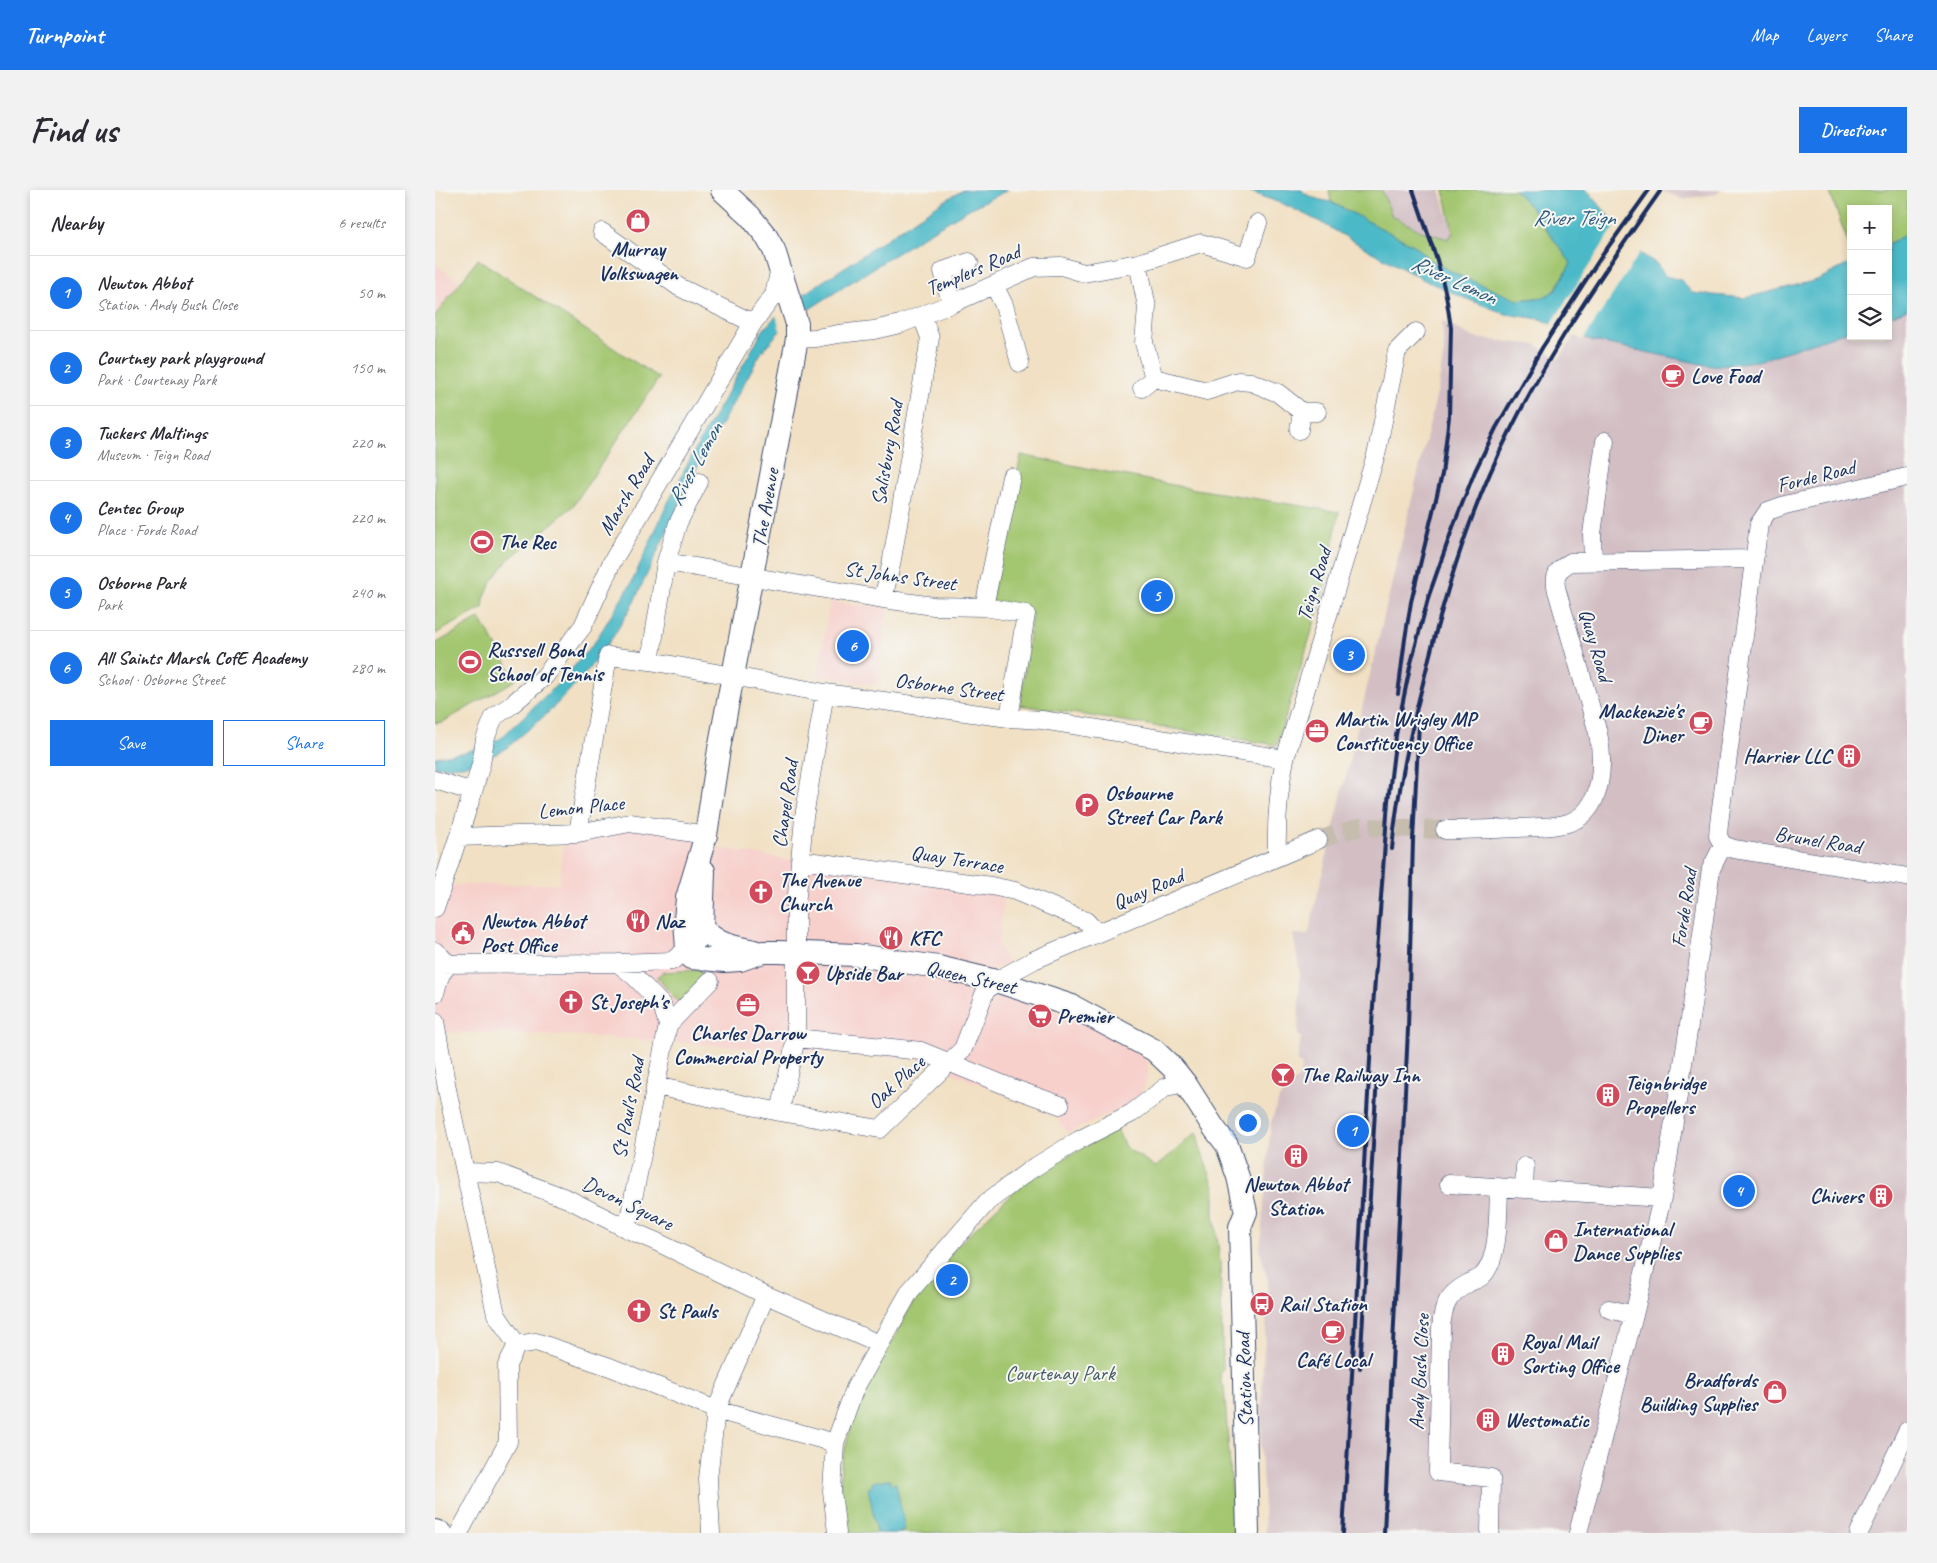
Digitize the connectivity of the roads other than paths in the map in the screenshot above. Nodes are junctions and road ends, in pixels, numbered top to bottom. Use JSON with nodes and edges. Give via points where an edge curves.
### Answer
{"nodes":[{"id":1,"x":722,"y":190,"type":"edge"},
{"id":2,"x":1258,"y":223,"type":"dead end"},
{"id":3,"x":601,"y":232,"type":"dead end"},
{"id":4,"x":969,"y":262,"type":"dead end"},
{"id":5,"x":1138,"y":263,"type":"junction"},
{"id":6,"x":781,"y":266,"type":"junction"},
{"id":7,"x":995,"y":285,"type":"junction"},
{"id":8,"x":951,"y":304,"type":"junction"},
{"id":9,"x":922,"y":316,"type":"junction"},
{"id":10,"x":753,"y":323,"type":"junction"},
{"id":11,"x":797,"y":332,"type":"junction"},
{"id":12,"x":1416,"y":332,"type":"dead end"},
{"id":13,"x":1020,"y":363,"type":"dead end"},
{"id":14,"x":1299,"y":430,"type":"dead end"},
{"id":15,"x":1605,"y":441,"type":"dead end"},
{"id":16,"x":1011,"y":476,"type":"dead end"},
{"id":17,"x":1907,"y":477,"type":"edge"},
{"id":18,"x":699,"y":482,"type":"dead end"},
{"id":19,"x":1754,"y":559,"type":"junction"},
{"id":20,"x":1593,"y":561,"type":"junction"},
{"id":21,"x":666,"y":562,"type":"junction"},
{"id":22,"x":753,"y":576,"type":"junction"},
{"id":23,"x":883,"y":599,"type":"junction"},
{"id":24,"x":984,"y":607,"type":"junction"},
{"id":25,"x":650,"y":661,"type":"junction"},
{"id":26,"x":733,"y":678,"type":"junction"},
{"id":27,"x":825,"y":692,"type":"junction"},
{"id":28,"x":1009,"y":718,"type":"junction"},
{"id":29,"x":1285,"y":759,"type":"junction"},
{"id":30,"x":435,"y":780,"type":"edge"},
{"id":31,"x":473,"y":792,"type":"junction"},
{"id":32,"x":1445,"y":830,"type":"tunnel mouth"},
{"id":33,"x":578,"y":833,"type":"junction"},
{"id":34,"x":459,"y":837,"type":"junction"},
{"id":35,"x":1318,"y":840,"type":"tunnel mouth"},
{"id":36,"x":705,"y":841,"type":"junction"},
{"id":37,"x":1723,"y":845,"type":"junction"},
{"id":38,"x":1277,"y":856,"type":"junction"},
{"id":39,"x":800,"y":860,"type":"junction"},
{"id":40,"x":1907,"y":877,"type":"edge"},
{"id":41,"x":435,"y":908,"type":"edge"},
{"id":42,"x":702,"y":928,"type":"junction"},
{"id":43,"x":1097,"y":933,"type":"junction"},
{"id":44,"x":435,"y":951,"type":"edge"},
{"id":45,"x":763,"y":952,"type":"junction"},
{"id":46,"x":796,"y":953,"type":"junction"},
{"id":47,"x":683,"y":956,"type":"junction"},
{"id":48,"x":617,"y":963,"type":"junction"},
{"id":49,"x":442,"y":964,"type":"edge"},
{"id":50,"x":710,"y":981,"type":"dead end"},
{"id":51,"x":997,"y":981,"type":"junction"},
{"id":52,"x":435,"y":993,"type":"edge"},
{"id":53,"x":435,"y":1021,"type":"edge"},
{"id":54,"x":668,"y":1025,"type":"junction"},
{"id":55,"x":796,"y":1038,"type":"junction"},
{"id":56,"x":951,"y":1063,"type":"junction"},
{"id":57,"x":1185,"y":1083,"type":"junction"},
{"id":58,"x":655,"y":1086,"type":"junction"},
{"id":59,"x":1060,"y":1105,"type":"dead end"},
{"id":60,"x":780,"y":1112,"type":"junction"},
{"id":61,"x":1525,"y":1166,"type":"dead end"},
{"id":62,"x":465,"y":1172,"type":"junction"},
{"id":63,"x":1449,"y":1184,"type":"dead end"},
{"id":64,"x":1499,"y":1187,"type":"junction"},
{"id":65,"x":1524,"y":1189,"type":"junction"},
{"id":66,"x":1662,"y":1198,"type":"junction"},
{"id":67,"x":627,"y":1229,"type":"junction"},
{"id":68,"x":766,"y":1295,"type":"junction"},
{"id":69,"x":1609,"y":1309,"type":"dead end"},
{"id":70,"x":1635,"y":1315,"type":"junction"},
{"id":71,"x":517,"y":1344,"type":"junction"},
{"id":72,"x":879,"y":1344,"type":"junction"},
{"id":73,"x":716,"y":1410,"type":"junction"},
{"id":74,"x":1907,"y":1431,"type":"edge"},
{"id":75,"x":835,"y":1443,"type":"junction"},
{"id":76,"x":435,"y":1531,"type":"edge"},
{"id":77,"x":441,"y":1533,"type":"edge"},
{"id":78,"x":459,"y":1533,"type":"edge"},
{"id":79,"x":711,"y":1533,"type":"edge"},
{"id":80,"x":837,"y":1533,"type":"edge"},
{"id":81,"x":1248,"y":1533,"type":"edge"},
{"id":82,"x":1490,"y":1533,"type":"edge"},
{"id":83,"x":1578,"y":1533,"type":"edge"},
{"id":84,"x":1859,"y":1533,"type":"edge"}],
"edges":[{"from":1,"to":6,"type":"main road","name":"The Avenue","via":[[766,236]]},
{"from":2,"to":5,"type":"street","name":"Templers Road","via":[[1247,257],[1201,243]]},
{"from":3,"to":10,"type":"street","via":[[679,287]]},
{"from":4,"to":8,"type":"street","via":[[943,271]]},
{"from":5,"to":7,"type":"street","name":"Templers Road","via":[[1084,273],[1061,266],[1034,267]]},
{"from":5,"to":14,"type":"street","via":[[1147,306],[1143,343],[1148,383],[1168,383],[1207,391],[1238,381],[1251,382],[1310,412]]},
{"from":6,"to":10,"type":"street","name":"Marsh Road","via":[[774,295]]},
{"from":6,"to":11,"type":"main road","name":"The Avenue"},
{"from":7,"to":8,"type":"street","name":"Templers Road"},
{"from":7,"to":13,"type":"street"},
{"from":8,"to":9,"type":"street","name":"Templers Road"},
{"from":9,"to":11,"type":"street","name":"Templers Road","via":[[875,330],[816,338]]},
{"from":9,"to":23,"type":"street","name":"Salisbury Road","via":[[930,338]]},
{"from":10,"to":31,"type":"street","name":"Marsh Road","via":[[612,562],[583,626],[545,676],[494,717],[486,734]]},
{"from":11,"to":22,"type":"main road","name":"The Avenue"},
{"from":12,"to":29,"type":"street","name":"Teign Road","via":[[1397,351],[1377,452]]},
{"from":15,"to":20,"type":"street","via":[[1592,534]]},
{"from":16,"to":24,"type":"street"},
{"from":17,"to":19,"type":"street","name":"Forde Road","via":[[1785,505],[1768,512],[1759,524]]},
{"from":18,"to":21,"type":"street","via":[[679,523]]},
{"from":19,"to":20,"type":"street","name":"Quay Road"},
{"from":19,"to":37,"type":"street","name":"Forde Road","via":[[1719,823],[1718,836]]},
{"from":20,"to":32,"type":"street","name":"Quay Road","via":[[1571,562],[1558,571],[1555,580],[1602,754],[1598,791],[1587,811],[1569,822],[1549,827]]},
{"from":21,"to":22,"type":"street","name":"St Johns Street"},
{"from":21,"to":25,"type":"street"},
{"from":22,"to":23,"type":"street","name":"St Johns Street"},
{"from":22,"to":26,"type":"main road","name":"The Avenue"},
{"from":23,"to":24,"type":"street","name":"St Johns Street","via":[[934,606]]},
{"from":24,"to":28,"type":"street","name":"St Johns Street","via":[[1026,614]]},
{"from":25,"to":26,"type":"street","name":"Osborne Street"},
{"from":25,"to":33,"type":"street","name":"Osborne Street","via":[[608,656]]},
{"from":26,"to":27,"type":"street","name":"Osborne Street"},
{"from":26,"to":36,"type":"main road","name":"The Avenue"},
{"from":27,"to":28,"type":"street","name":"Osborne Street"},
{"from":27,"to":39,"type":"street","name":"Chapel Road"},
{"from":28,"to":29,"type":"street","name":"Osborne Street","via":[[1042,720]]},
{"from":29,"to":38,"type":"street","name":"Teign Road","via":[[1279,789]]},
{"from":30,"to":31,"type":"street"},
{"from":31,"to":34,"type":"street"},
{"from":33,"to":34,"type":"street","name":"Lemon Place"},
{"from":33,"to":36,"type":"street","name":"Lemon Place","via":[[630,823]]},
{"from":34,"to":41,"type":"street"},
{"from":35,"to":38,"type":"street","name":"Quay Road"},
{"from":36,"to":42,"type":"main road","name":"The Avenue"},
{"from":36,"to":47,"type":"main road","name":"The Avenue","via":[[687,898]]},
{"from":37,"to":40,"type":"street","name":"Brunel Road"},
{"from":37,"to":66,"type":"street","name":"Forde Road","via":[[1711,869]]},
{"from":38,"to":43,"type":"street","name":"Quay Road"},
{"from":39,"to":43,"type":"street","name":"Quay Terrace","via":[[1015,891],[1086,922]]},
{"from":39,"to":46,"type":"street","name":"Chapel Road"},
{"from":42,"to":45,"type":"main road","via":[[725,945]]},
{"from":42,"to":47,"type":"street","via":[[696,942]]},
{"from":43,"to":51,"type":"street","name":"Quay Road","via":[[1034,960]]},
{"from":44,"to":49,"type":"street"},
{"from":45,"to":46,"type":"main road","name":"Queen Street"},
{"from":45,"to":47,"type":"main road","name":"Queen Street","via":[[741,960],[725,961]]},
{"from":46,"to":51,"type":"main road","name":"Queen Street","via":[[856,955],[938,967]]},
{"from":46,"to":55,"type":"street"},
{"from":47,"to":48,"type":"street","name":"Queen Street"},
{"from":48,"to":49,"type":"street","name":"Queen Street"},
{"from":48,"to":54,"type":"street","via":[[662,1005]]},
{"from":49,"to":52,"type":"street"},
{"from":50,"to":54,"type":"street"},
{"from":51,"to":56,"type":"street","name":"Oak Place","via":[[985,992],[963,1050]]},
{"from":51,"to":57,"type":"main road","name":"Queen Street","via":[[1072,1006],[1154,1050]]},
{"from":53,"to":62,"type":"street"},
{"from":54,"to":58,"type":"street","name":"St Paul's Road"},
{"from":55,"to":56,"type":"street","name":"Oak Place","via":[[921,1051]]},
{"from":55,"to":60,"type":"street"},
{"from":56,"to":59,"type":"street","name":"Oak Place"},
{"from":56,"to":60,"type":"street","name":"Oak Place","via":[[880,1129]]},
{"from":57,"to":72,"type":"street","via":[[1166,1087],[1132,1113],[1030,1170],[987,1202],[910,1291]]},
{"from":57,"to":81,"type":"main road","name":"Station Road","via":[[1227,1144],[1246,1212],[1240,1227]]},
{"from":58,"to":60,"type":"street","name":"Oak Place"},
{"from":58,"to":67,"type":"street","name":"St Paul's Road"},
{"from":61,"to":65,"type":"street"},
{"from":62,"to":67,"type":"street","name":"Devon Square","via":[[498,1172],[568,1199]]},
{"from":62,"to":71,"type":"street","via":[[496,1314]]},
{"from":63,"to":64,"type":"street"},
{"from":64,"to":65,"type":"street"},
{"from":64,"to":82,"type":"street","name":"Andy Bush Close","via":[[1492,1259],[1481,1276],[1447,1300],[1443,1309],[1441,1337],[1438,1472],[1491,1478]]},
{"from":65,"to":66,"type":"street"},
{"from":66,"to":70,"type":"street","name":"Forde Road"},
{"from":67,"to":68,"type":"street","name":"Devon Square"},
{"from":68,"to":72,"type":"street","name":"Devon Square"},
{"from":68,"to":73,"type":"street"},
{"from":69,"to":70,"type":"street"},
{"from":70,"to":83,"type":"street","name":"Forde Road"},
{"from":71,"to":73,"type":"street","via":[[536,1342]]},
{"from":71,"to":78,"type":"street","via":[[507,1365],[508,1442]]},
{"from":72,"to":75,"type":"street","via":[[855,1388]]},
{"from":73,"to":75,"type":"street"},
{"from":73,"to":79,"type":"street","via":[[708,1479]]},
{"from":74,"to":84,"type":"street"},
{"from":75,"to":80,"type":"street","via":[[832,1491]]},
{"from":76,"to":77,"type":"main road"}]}
